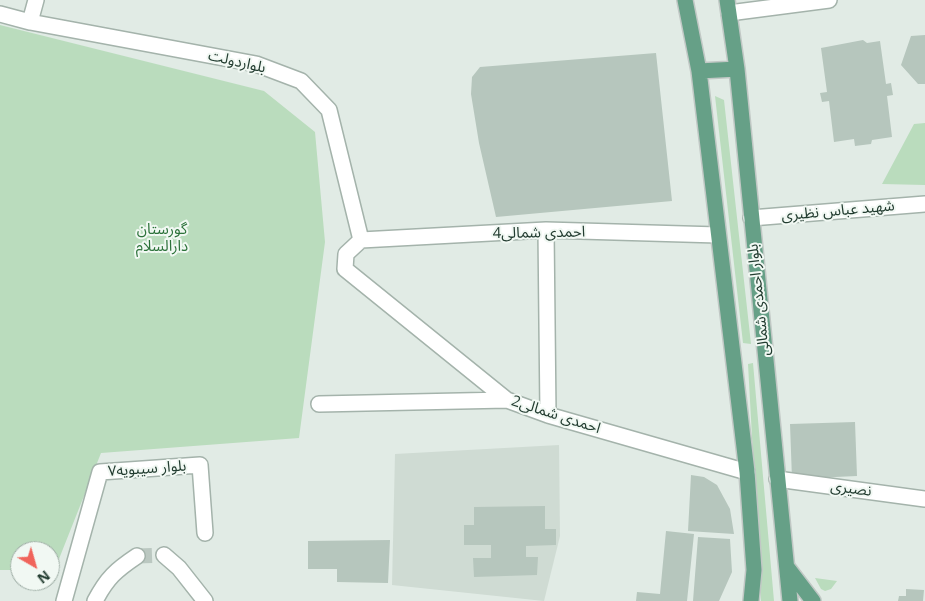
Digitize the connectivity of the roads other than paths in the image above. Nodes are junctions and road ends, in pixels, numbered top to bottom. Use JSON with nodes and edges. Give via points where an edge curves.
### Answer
{"nodes":[{"id":1,"x":36,"y":0,"type":"edge"},
{"id":2,"x":685,"y":0,"type":"edge"},
{"id":3,"x":829,"y":0,"type":"edge"},
{"id":4,"x":782,"y":4,"type":"edge"},
{"id":5,"x":728,"y":7,"type":"edge"},
{"id":6,"x":0,"y":14,"type":"edge"},
{"id":7,"x":30,"y":22,"type":"junction"},
{"id":8,"x":737,"y":69,"type":"junction"},
{"id":9,"x":699,"y":71,"type":"junction"},
{"id":10,"x":925,"y":204,"type":"edge"},
{"id":11,"x":750,"y":218,"type":"junction"},
{"id":12,"x":546,"y":230,"type":"junction"},
{"id":13,"x":718,"y":235,"type":"junction"},
{"id":14,"x":361,"y":240,"type":"junction"},
{"id":15,"x":507,"y":400,"type":"junction"},
{"id":16,"x":319,"y":404,"type":"dead end"},
{"id":17,"x":548,"y":415,"type":"junction"},
{"id":18,"x":747,"y":472,"type":"junction"},
{"id":19,"x":777,"y":479,"type":"junction"},
{"id":20,"x":925,"y":499,"type":"edge"},
{"id":21,"x":206,"y":533,"type":"dead end"},
{"id":22,"x":164,"y":555,"type":"dead end"},
{"id":23,"x":137,"y":556,"type":"tunnel mouth"},
{"id":24,"x":787,"y":567,"type":"junction"},
{"id":25,"x":64,"y":601,"type":"edge"},
{"id":26,"x":95,"y":601,"type":"edge"},
{"id":27,"x":206,"y":601,"type":"edge"},
{"id":28,"x":751,"y":601,"type":"edge"},
{"id":29,"x":790,"y":601,"type":"edge"},
{"id":30,"x":813,"y":601,"type":"edge"}],
"edges":[{"from":1,"to":7,"type":"street"},
{"from":2,"to":9,"type":"main road"},
{"from":3,"to":4,"type":"street"},
{"from":4,"to":5,"type":"street"},
{"from":5,"to":8,"type":"main road","name":"بلوار احمدی شمالی"},
{"from":6,"to":7,"type":"street","name":"بلواردولت"},
{"from":7,"to":14,"type":"street","name":"بلواردولت","via":[[256,64],[301,81],[329,110]]},
{"from":8,"to":9,"type":"main road"},
{"from":8,"to":11,"type":"main road","name":"بلوار احمدی شمالی"},
{"from":9,"to":13,"type":"main road"},
{"from":10,"to":11,"type":"street","name":"شهید عباس نظیری"},
{"from":11,"to":19,"type":"main road","name":"بلوار احمدی شمالی"},
{"from":12,"to":13,"type":"street","name":"4احمدی شمالی"},
{"from":12,"to":14,"type":"street","name":"4احمدی شمالی"},
{"from":12,"to":17,"type":"street"},
{"from":13,"to":18,"type":"main road"},
{"from":14,"to":15,"type":"street","name":"2احمدی شمالی","via":[[346,254],[345,269]]},
{"from":15,"to":16,"type":"street"},
{"from":15,"to":17,"type":"street","name":"2احمدی شمالی"},
{"from":17,"to":18,"type":"street","name":"2احمدی شمالی"},
{"from":18,"to":28,"type":"main road","via":[[754,570]]},
{"from":19,"to":20,"type":"street","name":"نصیری"},
{"from":19,"to":24,"type":"main road","name":"بلوار احمدی شمالی"},
{"from":21,"to":25,"type":"street","name":"بلوار سیبویه۷","via":[[200,465],[100,472]]},
{"from":22,"to":27,"type":"street"},
{"from":23,"to":26,"type":"street","via":[[105,580]]},
{"from":24,"to":29,"type":"main road","name":"بلوار احمدی شمالی"},
{"from":24,"to":30,"type":"main road"}]}
